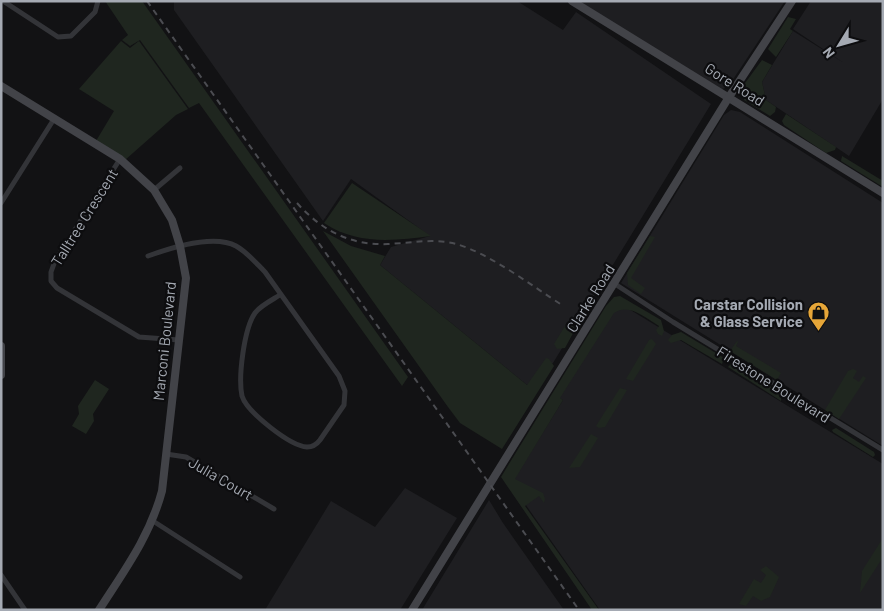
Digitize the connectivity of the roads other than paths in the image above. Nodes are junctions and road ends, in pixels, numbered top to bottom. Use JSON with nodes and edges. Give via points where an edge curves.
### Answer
{"nodes":[{"id":1,"x":3,"y":1,"type":"edge"},
{"id":2,"x":98,"y":1,"type":"edge"},
{"id":3,"x":572,"y":1,"type":"edge"},
{"id":4,"x":792,"y":1,"type":"edge"},
{"id":5,"x":1,"y":86,"type":"edge"},
{"id":6,"x":729,"y":97,"type":"junction"},
{"id":7,"x":54,"y":119,"type":"junction"},
{"id":8,"x":120,"y":159,"type":"junction"},
{"id":9,"x":180,"y":168,"type":"dead end"},
{"id":10,"x":154,"y":190,"type":"junction"},
{"id":11,"x":883,"y":193,"type":"edge"},
{"id":12,"x":1,"y":203,"type":"edge"},
{"id":13,"x":180,"y":246,"type":"junction"},
{"id":14,"x":148,"y":256,"type":"dead end"},
{"id":15,"x":615,"y":284,"type":"junction"},
{"id":16,"x":280,"y":295,"type":"junction"},
{"id":17,"x":179,"y":340,"type":"junction"},
{"id":18,"x":1,"y":346,"type":"edge"},
{"id":19,"x":1,"y":375,"type":"edge"},
{"id":20,"x":883,"y":450,"type":"edge"},
{"id":21,"x":166,"y":454,"type":"junction"},
{"id":22,"x":274,"y":509,"type":"dead end"},
{"id":23,"x":153,"y":520,"type":"junction"},
{"id":24,"x":1,"y":574,"type":"edge"},
{"id":25,"x":240,"y":576,"type":"dead end"},
{"id":26,"x":25,"y":610,"type":"edge"},
{"id":27,"x":99,"y":610,"type":"edge"},
{"id":28,"x":412,"y":610,"type":"edge"}],
"edges":[{"from":1,"to":2,"type":"street","via":[[58,37],[71,36],[95,12]]},
{"from":3,"to":6,"type":"main road","name":"Gore Road"},
{"from":4,"to":6,"type":"main road","name":"Clarke Road"},
{"from":5,"to":7,"type":"main road","name":"Marconi Boulevard"},
{"from":6,"to":11,"type":"main road","name":"Gore Road"},
{"from":6,"to":15,"type":"main road","name":"Clarke Road"},
{"from":7,"to":8,"type":"main road","name":"Marconi Boulevard"},
{"from":7,"to":12,"type":"street"},
{"from":8,"to":10,"type":"main road","name":"Marconi Boulevard"},
{"from":8,"to":17,"type":"street","name":"Talltree Crescent","via":[[55,261],[50,281],[139,337]]},
{"from":9,"to":10,"type":"street"},
{"from":10,"to":13,"type":"main road","name":"Marconi Boulevard","via":[[172,220]]},
{"from":13,"to":14,"type":"street"},
{"from":13,"to":16,"type":"street","via":[[211,242],[233,245],[265,272]]},
{"from":13,"to":17,"type":"main road","name":"Marconi Boulevard","via":[[186,278]]},
{"from":15,"to":20,"type":"street","name":"Firestone Boulevard"},
{"from":15,"to":28,"type":"main road","name":"Clarke Road"},
{"from":16,"to":16,"type":"street","via":[[339,376],[345,390],[344,405],[316,445],[308,447],[299,445],[269,426],[251,412],[242,396],[246,328],[256,311]]},
{"from":17,"to":21,"type":"main road","name":"Marconi Boulevard"},
{"from":18,"to":19,"type":"main road"},
{"from":21,"to":22,"type":"street","name":"Julia Court","via":[[186,457]]},
{"from":21,"to":23,"type":"main road","name":"Marconi Boulevard","via":[[162,491]]},
{"from":23,"to":25,"type":"street"},
{"from":23,"to":27,"type":"main road","name":"Marconi Boulevard","via":[[142,544]]},
{"from":24,"to":26,"type":"street"}]}
